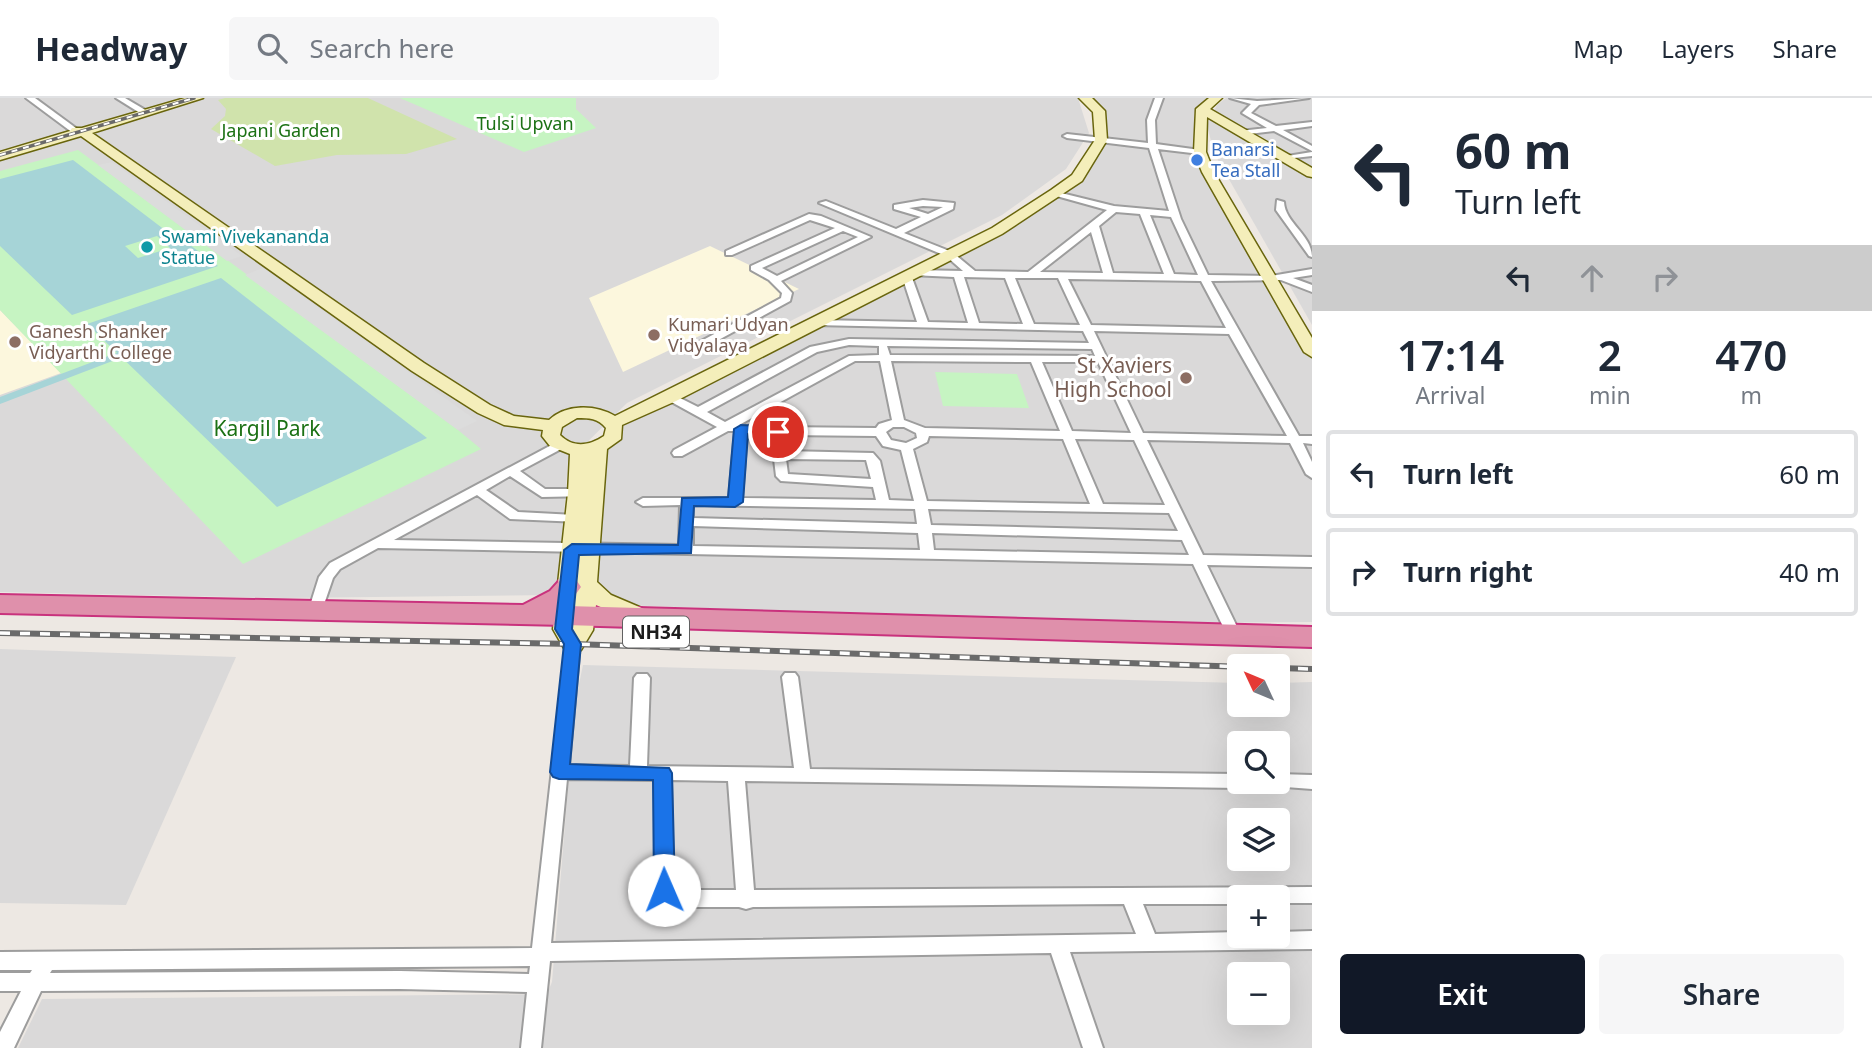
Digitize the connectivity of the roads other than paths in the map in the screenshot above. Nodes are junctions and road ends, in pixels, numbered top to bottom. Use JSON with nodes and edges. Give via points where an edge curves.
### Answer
{"nodes":[{"id":1,"x":30,"y":98,"type":"edge"},
{"id":2,"x":120,"y":98,"type":"edge"},
{"id":3,"x":188,"y":98,"type":"edge"},
{"id":4,"x":197,"y":98,"type":"edge"},
{"id":5,"x":1085,"y":98,"type":"edge"},
{"id":6,"x":1159,"y":98,"type":"edge"},
{"id":7,"x":1216,"y":98,"type":"edge"},
{"id":8,"x":1234,"y":98,"type":"edge"},
{"id":9,"x":1305,"y":98,"type":"edge"},
{"id":10,"x":1257,"y":103,"type":"junction"},
{"id":11,"x":1202,"y":109,"type":"junction"},
{"id":12,"x":143,"y":111,"type":"junction"},
{"id":13,"x":1312,"y":124,"type":"edge"},
{"id":14,"x":1276,"y":128,"type":"junction"},
{"id":15,"x":79,"y":132,"type":"junction"},
{"id":16,"x":1243,"y":133,"type":"junction"},
{"id":17,"x":1067,"y":136,"type":"dead end"},
{"id":18,"x":1101,"y":141,"type":"junction"},
{"id":19,"x":1153,"y":147,"type":"junction"},
{"id":20,"x":1312,"y":151,"type":"edge"},
{"id":21,"x":1,"y":152,"type":"edge"},
{"id":22,"x":1200,"y":152,"type":"junction"},
{"id":23,"x":1285,"y":157,"type":"junction"},
{"id":24,"x":1312,"y":173,"type":"edge"},
{"id":25,"x":1056,"y":193,"type":"junction"},
{"id":26,"x":1280,"y":202,"type":"dead end"},
{"id":27,"x":823,"y":203,"type":"dead end"},
{"id":28,"x":1114,"y":209,"type":"junction"},
{"id":29,"x":1144,"y":212,"type":"junction"},
{"id":30,"x":1173,"y":215,"type":"junction"},
{"id":31,"x":929,"y":217,"type":"junction"},
{"id":32,"x":1094,"y":225,"type":"junction"},
{"id":33,"x":842,"y":228,"type":"junction"},
{"id":34,"x":882,"y":228,"type":"junction"},
{"id":35,"x":896,"y":233,"type":"junction"},
{"id":36,"x":866,"y":237,"type":"junction"},
{"id":37,"x":729,"y":253,"type":"dead end"},
{"id":38,"x":949,"y":254,"type":"junction"},
{"id":39,"x":1312,"y":254,"type":"edge"},
{"id":40,"x":1312,"y":272,"type":"edge"},
{"id":41,"x":958,"y":274,"type":"junction"},
{"id":42,"x":972,"y":274,"type":"junction"},
{"id":43,"x":1032,"y":274,"type":"junction"},
{"id":44,"x":910,"y":275,"type":"junction"},
{"id":45,"x":1009,"y":275,"type":"junction"},
{"id":46,"x":1062,"y":276,"type":"junction"},
{"id":47,"x":1109,"y":276,"type":"junction"},
{"id":48,"x":1170,"y":276,"type":"junction"},
{"id":49,"x":773,"y":278,"type":"junction"},
{"id":50,"x":1204,"y":278,"type":"junction"},
{"id":51,"x":1276,"y":278,"type":"junction"},
{"id":52,"x":1312,"y":289,"type":"edge"},
{"id":53,"x":818,"y":323,"type":"junction"},
{"id":54,"x":923,"y":324,"type":"junction"},
{"id":55,"x":974,"y":324,"type":"junction"},
{"id":56,"x":881,"y":325,"type":"junction"},
{"id":57,"x":1029,"y":325,"type":"junction"},
{"id":58,"x":1088,"y":328,"type":"junction"},
{"id":59,"x":1234,"y":331,"type":"junction"},
{"id":60,"x":1307,"y":335,"type":"edge"},
{"id":61,"x":883,"y":341,"type":"junction"},
{"id":62,"x":696,"y":348,"type":"dead end"},
{"id":63,"x":1098,"y":352,"type":"junction"},
{"id":64,"x":1312,"y":352,"type":"edge"},
{"id":65,"x":884,"y":357,"type":"junction"},
{"id":66,"x":1035,"y":358,"type":"junction"},
{"id":67,"x":670,"y":397,"type":"junction"},
{"id":68,"x":698,"y":412,"type":"junction"},
{"id":69,"x":898,"y":422,"type":"junction"},
{"id":70,"x":613,"y":423,"type":"junction"},
{"id":71,"x":553,"y":426,"type":"junction"},
{"id":72,"x":725,"y":427,"type":"junction"},
{"id":73,"x":741,"y":429,"type":"junction"},
{"id":74,"x":778,"y":432,"type":"junction"},
{"id":75,"x":880,"y":432,"type":"junction"},
{"id":76,"x":922,"y":432,"type":"junction"},
{"id":77,"x":1067,"y":435,"type":"junction"},
{"id":78,"x":1141,"y":436,"type":"junction"},
{"id":79,"x":1296,"y":440,"type":"junction"},
{"id":80,"x":1312,"y":440,"type":"edge"},
{"id":81,"x":579,"y":447,"type":"junction"},
{"id":82,"x":906,"y":447,"type":"junction"},
{"id":83,"x":678,"y":453,"type":"dead end"},
{"id":84,"x":779,"y":454,"type":"junction"},
{"id":85,"x":511,"y":471,"type":"junction"},
{"id":86,"x":1312,"y":474,"type":"edge"},
{"id":87,"x":877,"y":484,"type":"junction"},
{"id":88,"x":478,"y":489,"type":"junction"},
{"id":89,"x":586,"y":493,"type":"junction"},
{"id":90,"x":687,"y":501,"type":"junction"},
{"id":91,"x":643,"y":502,"type":"dead end"},
{"id":92,"x":735,"y":502,"type":"junction"},
{"id":93,"x":921,"y":503,"type":"junction"},
{"id":94,"x":883,"y":504,"type":"junction"},
{"id":95,"x":1098,"y":507,"type":"junction"},
{"id":96,"x":1173,"y":509,"type":"junction"},
{"id":97,"x":575,"y":519,"type":"junction"},
{"id":98,"x":686,"y":522,"type":"junction"},
{"id":99,"x":924,"y":528,"type":"junction"},
{"id":100,"x":1186,"y":536,"type":"junction"},
{"id":101,"x":376,"y":544,"type":"junction"},
{"id":102,"x":581,"y":550,"type":"junction"},
{"id":103,"x":686,"y":550,"type":"junction"},
{"id":104,"x":928,"y":555,"type":"junction"},
{"id":105,"x":1199,"y":562,"type":"junction"},
{"id":106,"x":1312,"y":562,"type":"edge"},
{"id":107,"x":0,"y":604,"type":"edge"},
{"id":108,"x":315,"y":612,"type":"junction"},
{"id":109,"x":574,"y":615,"type":"junction"},
{"id":110,"x":0,"y":617,"type":"edge"},
{"id":111,"x":374,"y":619,"type":"junction"},
{"id":112,"x":1234,"y":635,"type":"junction"},
{"id":113,"x":1038,"y":637,"type":"junction"},
{"id":114,"x":1312,"y":637,"type":"edge"},
{"id":115,"x":1312,"y":651,"type":"edge"},
{"id":116,"x":790,"y":677,"type":"dead end"},
{"id":117,"x":642,"y":678,"type":"dead end"},
{"id":118,"x":559,"y":772,"type":"junction"},
{"id":119,"x":638,"y":773,"type":"junction"},
{"id":120,"x":663,"y":773,"type":"junction"},
{"id":121,"x":736,"y":774,"type":"junction"},
{"id":122,"x":803,"y":775,"type":"junction"},
{"id":123,"x":1227,"y":781,"type":"edge"},
{"id":124,"x":1290,"y":781,"type":"edge"},
{"id":125,"x":1312,"y":782,"type":"edge"},
{"id":126,"x":1312,"y":895,"type":"edge"},
{"id":127,"x":1131,"y":898,"type":"junction"},
{"id":128,"x":746,"y":901,"type":"junction"},
{"id":129,"x":1312,"y":940,"type":"edge"},
{"id":130,"x":1149,"y":943,"type":"junction"},
{"id":131,"x":1058,"y":944,"type":"junction"},
{"id":132,"x":540,"y":955,"type":"junction"},
{"id":133,"x":0,"y":961,"type":"edge"},
{"id":134,"x":46,"y":961,"type":"junction"},
{"id":135,"x":0,"y":982,"type":"edge"},
{"id":136,"x":537,"y":983,"type":"junction"},
{"id":137,"x":34,"y":984,"type":"junction"},
{"id":138,"x":3,"y":1048,"type":"edge"},
{"id":139,"x":531,"y":1048,"type":"edge"},
{"id":140,"x":1093,"y":1048,"type":"edge"}],
"edges":[{"from":1,"to":15,"type":"street"},
{"from":2,"to":12,"type":"street"},
{"from":3,"to":12,"type":"street"},
{"from":4,"to":15,"type":"street"},
{"from":5,"to":18,"type":"street","via":[[1099,111]]},
{"from":6,"to":19,"type":"street","via":[[1150,126]]},
{"from":7,"to":11,"type":"street"},
{"from":8,"to":10,"type":"street"},
{"from":9,"to":10,"type":"street"},
{"from":10,"to":14,"type":"street","via":[[1246,113]]},
{"from":11,"to":16,"type":"street"},
{"from":11,"to":22,"type":"street"},
{"from":12,"to":15,"type":"street"},
{"from":13,"to":14,"type":"street"},
{"from":14,"to":16,"type":"street"},
{"from":14,"to":20,"type":"street"},
{"from":15,"to":21,"type":"street"},
{"from":15,"to":71,"type":"street","via":[[484,409],[509,421]]},
{"from":16,"to":23,"type":"street"},
{"from":17,"to":18,"type":"street"},
{"from":18,"to":19,"type":"street"},
{"from":18,"to":25,"type":"street","via":[[1077,178]]},
{"from":19,"to":22,"type":"street"},
{"from":19,"to":30,"type":"street"},
{"from":20,"to":23,"type":"street"},
{"from":22,"to":51,"type":"street"},
{"from":23,"to":24,"type":"street"},
{"from":25,"to":28,"type":"street"},
{"from":25,"to":38,"type":"street","via":[[997,231]]},
{"from":26,"to":39,"type":"street","via":[[1280,210]]},
{"from":27,"to":34,"type":"street"},
{"from":28,"to":29,"type":"street"},
{"from":28,"to":32,"type":"street"},
{"from":29,"to":30,"type":"street"},
{"from":29,"to":48,"type":"street"},
{"from":30,"to":50,"type":"street"},
{"from":31,"to":31,"type":"street","via":[[951,205],[897,207]]},
{"from":31,"to":35,"type":"street"},
{"from":32,"to":43,"type":"street"},
{"from":32,"to":47,"type":"street"},
{"from":33,"to":36,"type":"street"},
{"from":33,"to":37,"type":"street","via":[[810,217]]},
{"from":33,"to":49,"type":"street","via":[[754,268]]},
{"from":34,"to":35,"type":"street"},
{"from":34,"to":36,"type":"street"},
{"from":35,"to":38,"type":"street"},
{"from":36,"to":49,"type":"street"},
{"from":38,"to":42,"type":"street"},
{"from":38,"to":44,"type":"street"},
{"from":40,"to":51,"type":"street"},
{"from":41,"to":42,"type":"street"},
{"from":41,"to":44,"type":"street"},
{"from":41,"to":55,"type":"street"},
{"from":42,"to":45,"type":"street"},
{"from":43,"to":45,"type":"street"},
{"from":43,"to":46,"type":"street"},
{"from":44,"to":53,"type":"street"},
{"from":44,"to":54,"type":"street"},
{"from":45,"to":57,"type":"street"},
{"from":46,"to":47,"type":"street"},
{"from":46,"to":58,"type":"street"},
{"from":47,"to":48,"type":"street"},
{"from":48,"to":50,"type":"street"},
{"from":49,"to":62,"type":"street","via":[[787,293],[786,299]]},
{"from":50,"to":51,"type":"street"},
{"from":50,"to":59,"type":"street"},
{"from":51,"to":52,"type":"street"},
{"from":51,"to":60,"type":"street"},
{"from":53,"to":56,"type":"street"},
{"from":53,"to":67,"type":"street"},
{"from":54,"to":55,"type":"street"},
{"from":54,"to":56,"type":"street"},
{"from":55,"to":57,"type":"street"},
{"from":56,"to":61,"type":"street"},
{"from":57,"to":58,"type":"street"},
{"from":58,"to":59,"type":"street"},
{"from":58,"to":63,"type":"street"},
{"from":59,"to":79,"type":"street"},
{"from":60,"to":64,"type":"street"},
{"from":61,"to":63,"type":"street"},
{"from":61,"to":65,"type":"street"},
{"from":61,"to":68,"type":"street","via":[[814,349]]},
{"from":63,"to":66,"type":"street"},
{"from":63,"to":78,"type":"street"},
{"from":65,"to":66,"type":"street"},
{"from":65,"to":69,"type":"street"},
{"from":65,"to":72,"type":"street","via":[[845,361]]},
{"from":66,"to":77,"type":"street"},
{"from":67,"to":68,"type":"street"},
{"from":67,"to":70,"type":"street"},
{"from":68,"to":72,"type":"street"},
{"from":69,"to":75,"type":"street"},
{"from":69,"to":76,"type":"street"},
{"from":70,"to":71,"type":"street","via":[[588,413],[567,416]]},
{"from":70,"to":81,"type":"street","via":[[612,439]]},
{"from":71,"to":81,"type":"street","via":[[551,436]]},
{"from":72,"to":73,"type":"street"},
{"from":72,"to":83,"type":"street"},
{"from":73,"to":74,"type":"street"},
{"from":73,"to":92,"type":"street"},
{"from":74,"to":75,"type":"street"},
{"from":74,"to":84,"type":"street"},
{"from":75,"to":82,"type":"street","via":[[887,443]]},
{"from":76,"to":77,"type":"street"},
{"from":76,"to":82,"type":"street","via":[[917,445]]},
{"from":77,"to":78,"type":"street"},
{"from":77,"to":95,"type":"street"},
{"from":78,"to":79,"type":"street"},
{"from":78,"to":96,"type":"street"},
{"from":79,"to":80,"type":"street"},
{"from":79,"to":86,"type":"street"},
{"from":81,"to":85,"type":"street"},
{"from":81,"to":89,"type":"street"},
{"from":82,"to":93,"type":"street"},
{"from":84,"to":87,"type":"street","via":[[782,475],[787,479]]},
{"from":84,"to":87,"type":"street","via":[[869,456]]},
{"from":85,"to":88,"type":"street"},
{"from":85,"to":89,"type":"street","via":[[542,493]]},
{"from":87,"to":94,"type":"street"},
{"from":88,"to":97,"type":"street","via":[[515,516]]},
{"from":88,"to":101,"type":"street"},
{"from":89,"to":97,"type":"street"},
{"from":89,"to":102,"type":"street"},
{"from":90,"to":91,"type":"street"},
{"from":90,"to":92,"type":"street"},
{"from":90,"to":98,"type":"street"},
{"from":92,"to":94,"type":"street"},
{"from":93,"to":94,"type":"street"},
{"from":93,"to":95,"type":"street"},
{"from":93,"to":99,"type":"street"},
{"from":95,"to":96,"type":"street"},
{"from":96,"to":100,"type":"street"},
{"from":97,"to":102,"type":"street"},
{"from":98,"to":99,"type":"street"},
{"from":98,"to":103,"type":"street"},
{"from":99,"to":100,"type":"street"},
{"from":99,"to":104,"type":"street"},
{"from":100,"to":105,"type":"street"},
{"from":101,"to":102,"type":"street"},
{"from":101,"to":108,"type":"street","via":[[329,572]]},
{"from":102,"to":103,"type":"street"},
{"from":102,"to":109,"type":"street"},
{"from":103,"to":104,"type":"street"},
{"from":104,"to":105,"type":"street"},
{"from":105,"to":106,"type":"street"},
{"from":105,"to":112,"type":"street"},
{"from":107,"to":108,"type":"highway","number":"NH34"},
{"from":108,"to":111,"type":"highway","number":"NH34"},
{"from":109,"to":111,"type":"highway","number":"NH34"},
{"from":109,"to":111,"type":"highway","number":"NH34"},
{"from":109,"to":113,"type":"highway","number":"NH34"},
{"from":109,"to":113,"type":"highway","number":"NH34"},
{"from":109,"to":118,"type":"street"},
{"from":110,"to":111,"type":"highway","number":"NH34"},
{"from":112,"to":113,"type":"highway","number":"NH34"},
{"from":112,"to":114,"type":"highway","number":"NH34"},
{"from":113,"to":115,"type":"highway","number":"NH34"},
{"from":116,"to":122,"type":"street"},
{"from":117,"to":119,"type":"street"},
{"from":118,"to":119,"type":"street"},
{"from":118,"to":132,"type":"street"},
{"from":119,"to":120,"type":"street"},
{"from":120,"to":121,"type":"street"},
{"from":120,"to":128,"type":"street","via":[[665,895],[678,901]]},
{"from":121,"to":122,"type":"street"},
{"from":121,"to":128,"type":"street"},
{"from":122,"to":123,"type":"street"},
{"from":124,"to":125,"type":"street"},
{"from":126,"to":127,"type":"street"},
{"from":127,"to":128,"type":"street"},
{"from":127,"to":130,"type":"street"},
{"from":129,"to":130,"type":"street"},
{"from":130,"to":131,"type":"street"},
{"from":131,"to":132,"type":"street"},
{"from":131,"to":140,"type":"street"},
{"from":132,"to":134,"type":"street"},
{"from":132,"to":136,"type":"street"},
{"from":133,"to":134,"type":"street"},
{"from":134,"to":137,"type":"street"},
{"from":135,"to":137,"type":"street"},
{"from":136,"to":137,"type":"street"},
{"from":136,"to":139,"type":"street"},
{"from":137,"to":138,"type":"street"}]}
